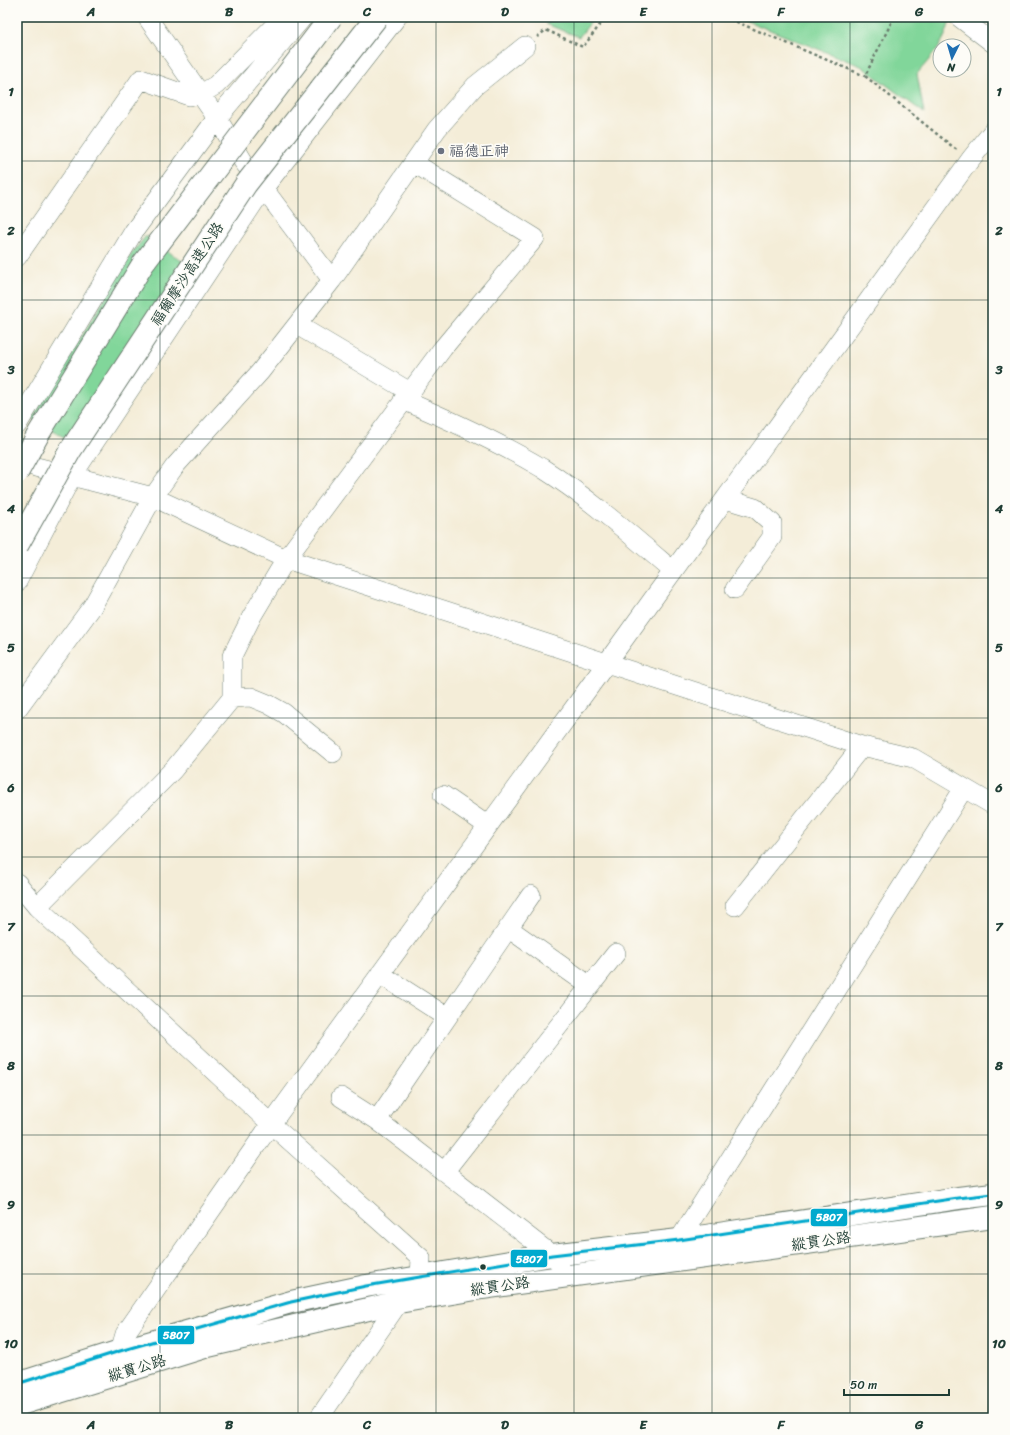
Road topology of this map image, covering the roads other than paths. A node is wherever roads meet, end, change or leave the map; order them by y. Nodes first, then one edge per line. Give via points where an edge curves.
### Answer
1 (147, 17) edge
2 (283, 17) edge
3 (303, 17) edge
4 (331, 17) edge
5 (377, 17) edge
6 (396, 17) edge
7 (959, 17) edge
8 (993, 43) edge
9 (525, 46) road end
10 (201, 94) junction
11 (217, 118) junction
12 (993, 131) edge
13 (414, 163) junction
14 (263, 189) junction
15 (17, 257) edge
16 (332, 280) junction
17 (297, 325) junction
18 (406, 396) junction
19 (17, 425) edge
20 (17, 462) edge
21 (17, 473) edge
22 (72, 476) junction
23 (153, 497) junction
24 (725, 499) junction
25 (17, 546) edge
26 (286, 559) junction
27 (673, 571) junction
28 (17, 582) edge
29 (735, 589) dead end
30 (606, 664) junction
31 (232, 698) junction
32 (17, 709) edge
33 (862, 746) junction
34 (333, 753) dead end
35 (964, 788) junction
36 (443, 795) dead end
37 (993, 805) edge
38 (488, 826) junction
39 (17, 883) edge
40 (531, 895) dead end
41 (736, 906) dead end
42 (37, 907) junction
43 (508, 928) junction
44 (616, 953) dead end
45 (380, 974) junction
46 (590, 986) junction
47 (447, 1017) junction
48 (342, 1097) dead end
49 (377, 1120) junction
50 (271, 1124) junction
51 (444, 1172) junction
52 (993, 1194) edge
53 (993, 1217) edge
54 (679, 1240) junction
55 (552, 1255) junction
56 (571, 1276) junction
57 (420, 1278) junction
58 (399, 1302) junction
59 (120, 1351) junction
60 (17, 1384) edge
61 (17, 1405) edge
62 (319, 1418) edge

1 - 10 street
2 - 10 street via 216,85
3 - 11 street
4 - 21 main road, bridge via 144,264
5 - 25 main road, 福爾摩沙高速公路, bridge via 246,184 70,451
6 - 14 street
7 - 8 street
9 - 13 street via 475,86 437,129
10 - 11 street
10 - 15 street via 189,96 141,79
11 - 14 street
11 - 19 street via 134,231
12 - 24 street
13 - 16 street
13 - 18 street via 535,238
14 - 16 street
14 - 22 street
16 - 17 street
17 - 18 street
17 - 23 street via 260,372 175,466
18 - 26 street
18 - 27 street via 542,468 590,502
20 - 22 street
22 - 23 street
22 - 28 street
23 - 26 street
23 - 32 street via 92,607
24 - 27 street
24 - 29 street via 755,508 772,523 772,536
26 - 30 street
26 - 31 street via 232,656
27 - 30 street
30 - 33 street
30 - 38 street
31 - 34 street via 251,697 284,713
31 - 42 street via 173,770
33 - 35 street via 913,758
33 - 41 street
35 - 37 street
35 - 54 street
36 - 38 street
38 - 45 street
39 - 42 street
40 - 43 street
42 - 50 street
43 - 46 street
43 - 47 street
44 - 46 street
45 - 47 street
45 - 50 street
46 - 51 street
47 - 49 street
48 - 49 street
49 - 51 street
50 - 57 street via 421,1258
50 - 59 street via 125,1334
51 - 55 street
52 - 54 main road, 縱貫公路
53 - 56 main road, 縱貫公路
54 - 55 main road, 縱貫公路
55 - 56 street
55 - 57 main road, 縱貫公路
56 - 58 main road, 縱貫公路
57 - 58 street
57 - 59 main road, 縱貫公路 via 366,1286 291,1302
58 - 61 main road, 縱貫公路 via 208,1346
58 - 62 street
59 - 60 main road, 縱貫公路

